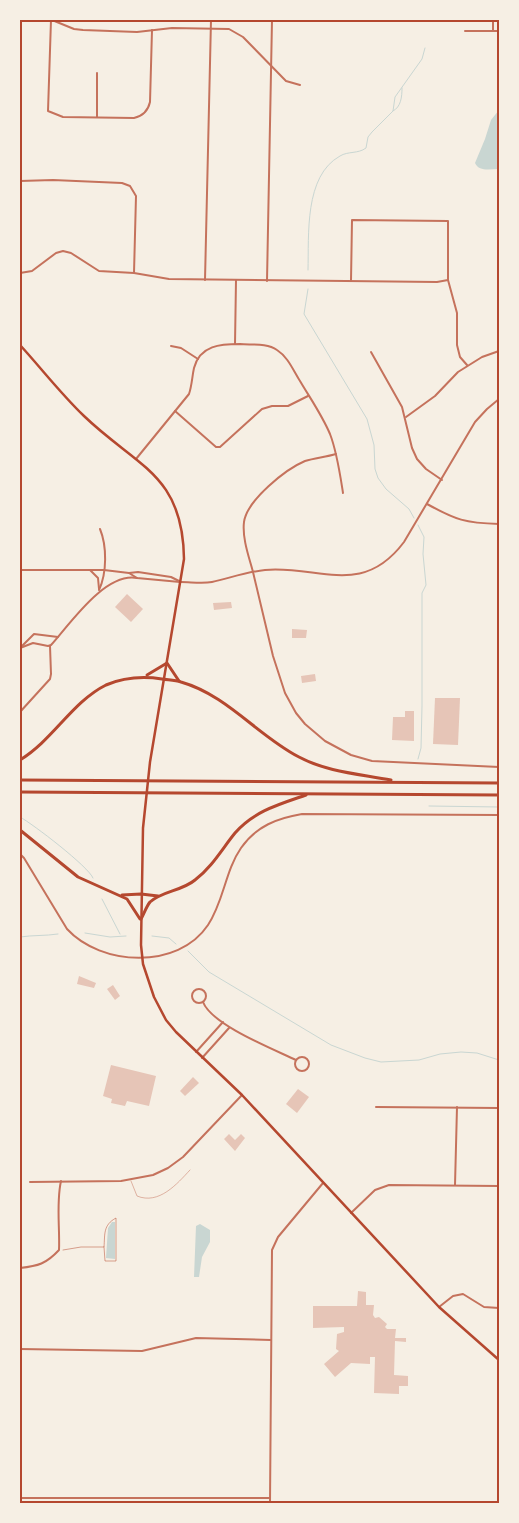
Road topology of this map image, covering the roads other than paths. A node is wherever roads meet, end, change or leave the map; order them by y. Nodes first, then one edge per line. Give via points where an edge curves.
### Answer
1 (52, 20) edge
2 (211, 20) edge
3 (272, 20) edge
4 (493, 20) edge
5 (211, 28) junction
6 (152, 30) junction
7 (465, 31) dead end
8 (493, 31) junction
9 (499, 31) edge
10 (272, 66) junction
11 (98, 73) dead end
12 (300, 86) dead end
13 (97, 117) junction
14 (20, 181) edge
15 (20, 272) edge
16 (134, 273) junction
17 (205, 280) junction
18 (236, 280) junction
19 (267, 280) junction
20 (448, 280) junction
21 (351, 281) junction
22 (235, 344) junction
23 (20, 345) edge
24 (171, 346) dead end
25 (499, 350) edge
26 (371, 352) dead end
27 (198, 359) junction
28 (467, 365) junction
29 (309, 396) junction
30 (499, 399) edge
31 (175, 411) junction
32 (405, 417) junction
33 (336, 454) junction
34 (136, 459) junction
35 (442, 480) junction
36 (344, 493) dead end
37 (427, 504) junction
38 (499, 524) edge
39 (100, 529) dead end
40 (20, 570) edge
41 (90, 570) junction
42 (104, 570) junction
43 (253, 572) junction
44 (129, 573) junction
45 (136, 578) junction
46 (181, 582) junction
47 (98, 592) junction
48 (30, 636) junction
49 (58, 637) junction
50 (32, 643) junction
51 (50, 645) junction
52 (20, 647) edge
53 (167, 663) junction
54 (144, 676) junction
55 (164, 680) junction
56 (180, 682) junction
57 (20, 712) edge
58 (20, 760) edge
59 (499, 767) edge
60 (20, 780) edge
61 (400, 782) junction
62 (499, 783) edge
63 (20, 792) edge
64 (309, 794) junction
65 (499, 794) edge
66 (499, 815) edge
67 (20, 830) edge
68 (20, 854) edge
69 (117, 894) junction
70 (141, 894) junction
71 (161, 896) junction
72 (141, 919) junction
73 (142, 957) junction
74 (202, 1002) junction
75 (223, 1022) junction
76 (229, 1028) junction
77 (196, 1052) junction
78 (202, 1058) junction
79 (296, 1060) junction
80 (242, 1095) junction
81 (376, 1107) dead end
82 (457, 1108) junction
83 (499, 1108) edge
84 (190, 1170) dead end
85 (60, 1181) junction
86 (131, 1181) junction
87 (30, 1182) dead end
88 (323, 1183) junction
89 (455, 1186) junction
90 (499, 1186) edge
91 (351, 1213) junction
92 (20, 1268) edge
93 (438, 1307) junction
94 (499, 1308) edge
95 (271, 1340) junction
96 (20, 1349) edge
97 (499, 1360) edge
98 (20, 1498) edge
99 (36, 1498) junction
100 (270, 1498) junction
101 (36, 1503) edge
102 (270, 1503) edge

1 - 6 street via 83,30
1 - 13 street via 48,111 63,117
2 - 5 street
3 - 10 street
4 - 8 street
5 - 6 street
5 - 10 street via 237,33
5 - 17 street
6 - 13 street via 150,102 146,111 134,118
7 - 8 street
8 - 9 street
10 - 12 street via 286,81
10 - 19 street
11 - 13 street
14 - 16 street via 122,183 130,186 136,196
15 - 16 street via 32,271 63,251 99,271
16 - 17 street via 169,280
17 - 18 street
18 - 19 street
18 - 22 street
19 - 21 street
20 - 21 street
20 - 21 street via 448,221 352,220
20 - 28 street via 457,313 458,353
22 - 27 street via 214,345
22 - 29 street via 266,345 276,349 288,361
23 - 34 main road via 85,417
24 - 27 street
25 - 28 street
26 - 32 street via 396,394
27 - 31 street via 189,394
28 - 32 street via 435,396
29 - 31 street via 288,406 262,409 220,447
29 - 33 street via 329,432
30 - 35 street via 476,422
31 - 34 street
32 - 35 street via 417,459 426,470
33 - 36 street
33 - 43 street via 306,461 285,472 249,508 244,530
34 - 46 main road via 164,487 178,513 184,543
35 - 37 street
37 - 38 street via 464,522
37 - 43 street via 399,549 365,572 346,576 288,570
39 - 42 street via 104,539
40 - 41 street
41 - 42 street
41 - 47 street via 99,580
42 - 44 street
42 - 47 street
43 - 46 street via 212,582
43 - 59 street via 285,693 296,713 324,741 351,755 372,761
44 - 45 street
44 - 46 street via 171,577
45 - 46 street
45 - 47 street via 114,581
46 - 53 main road
47 - 49 street
48 - 49 street
48 - 50 street
48 - 52 street
49 - 51 street
50 - 51 street
50 - 52 street
51 - 57 street via 50,679
53 - 54 highway
53 - 55 main road
53 - 56 highway
54 - 55 highway
54 - 58 highway via 121,680 98,690
55 - 56 highway
55 - 70 main road via 144,816
56 - 61 highway via 230,708 279,745 310,763
60 - 61 highway
61 - 62 highway
63 - 64 highway
64 - 65 highway
64 - 71 highway via 267,808 249,820 196,880
66 - 73 street via 302,814 283,817 254,832 241,848 214,915 197,937 168,952
67 - 69 highway via 78,877
68 - 73 street via 71,934 98,951 128,958
69 - 70 highway
69 - 72 highway via 127,899
70 - 71 highway
70 - 72 main road
71 - 72 highway via 150,902
72 - 73 main road
73 - 77 main road via 158,1007
74 - 74 street via 206,993 203,989 196,989 192,998
74 - 75 street
75 - 76 street
75 - 77 street
76 - 78 street
76 - 79 street
77 - 78 main road
78 - 80 main road
79 - 79 street via 298,1070 309,1067 306,1057
80 - 86 street via 178,1161 153,1175
80 - 88 main road
81 - 82 street
82 - 83 street
82 - 89 street
84 - 86 lane via 163,1195 144,1199 137,1196
85 - 86 street
85 - 87 street
85 - 92 street via 59,1250 49,1261 35,1267
88 - 91 main road
88 - 95 street via 278,1237 272,1250
89 - 90 street
89 - 91 street via 380,1187
91 - 93 main road
93 - 94 street via 453,1296 463,1294 484,1306
93 - 97 main road
95 - 96 street via 196,1338 142,1351
95 - 100 street
98 - 99 street
99 - 100 street
99 - 101 street
100 - 102 street

